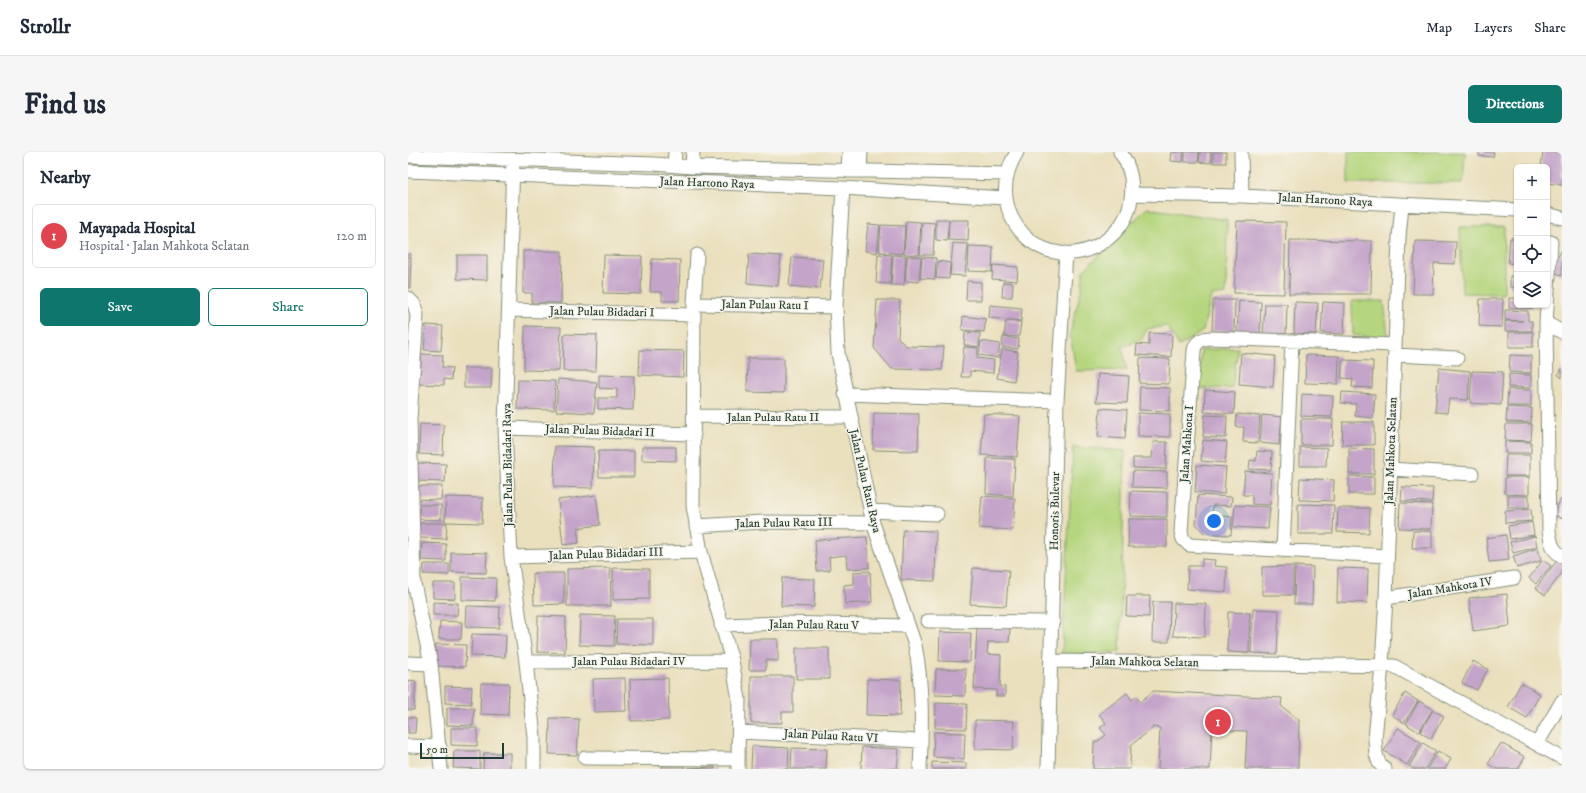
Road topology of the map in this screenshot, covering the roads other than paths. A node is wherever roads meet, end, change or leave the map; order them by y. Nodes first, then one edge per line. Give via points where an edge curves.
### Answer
1 (693, 152) edge
2 (849, 152) edge
3 (860, 152) edge
4 (1017, 152) edge
5 (1120, 152) edge
6 (1241, 152) edge
7 (408, 156) edge
8 (675, 158) edge
9 (513, 160) junction
10 (692, 167) junction
11 (408, 171) edge
12 (854, 171) junction
13 (1007, 174) junction
14 (513, 175) junction
15 (844, 188) junction
16 (1132, 194) junction
17 (1242, 196) junction
18 (1005, 198) junction
19 (1402, 205) junction
20 (1514, 210) edge
21 (1550, 215) edge
22 (1562, 218) edge
23 (1551, 242) dead end
24 (1066, 253) junction
25 (697, 255) dead end
26 (408, 298) edge
27 (836, 307) junction
28 (694, 309) junction
29 (510, 310) junction
30 (1546, 323) junction
31 (1562, 332) edge
32 (1292, 341) junction
33 (1395, 350) junction
34 (1457, 358) dead end
35 (845, 394) junction
36 (410, 396) edge
37 (1057, 401) junction
38 (694, 416) junction
39 (851, 417) junction
40 (409, 419) edge
41 (505, 428) junction
42 (694, 434) junction
43 (1390, 468) junction
44 (1472, 474) dead end
45 (410, 502) edge
46 (937, 514) dead end
47 (872, 517) junction
48 (696, 526) junction
49 (1549, 531) junction
50 (1562, 538) edge
51 (1283, 551) junction
52 (701, 552) junction
53 (1387, 556) junction
54 (1562, 556) edge
55 (511, 557) junction
56 (1514, 578) dead end
57 (411, 583) edge
58 (1386, 598) junction
59 (928, 621) dead end
60 (1053, 622) junction
61 (721, 625) junction
62 (907, 626) junction
63 (732, 661) junction
64 (1051, 661) junction
65 (526, 662) junction
66 (408, 663) edge
67 (431, 664) junction
68 (1382, 665) junction
69 (1562, 701) edge
70 (740, 732) junction
71 (921, 741) junction
72 (1537, 744) junction
73 (408, 746) edge
74 (440, 747) junction
75 (585, 758) dead end
76 (1562, 758) edge
77 (738, 764) edge
78 (441, 769) edge
79 (534, 769) edge
80 (920, 769) edge
81 (1048, 769) edge
82 (1385, 769) edge

1 - 10 street, Jalan Hartono Raya
2 - 12 street
3 - 12 street
4 - 13 street
5 - 16 street via 1132,181
6 - 17 street
7 - 9 street, Jalan Hartono Raya
8 - 9 street, Jalan Hartono Raya
8 - 10 street, Jalan Hartono Raya
9 - 14 street, Jalan Pulau Bidadari Raya
10 - 12 street, Jalan Hartono Raya
11 - 14 street, Jalan Hartono Raya
12 - 13 street, Jalan Hartono Raya
13 - 18 street
14 - 15 street, Jalan Hartono Raya
14 - 29 street, Jalan Pulau Bidadari Raya
15 - 18 street, Jalan Hartono Raya
15 - 27 street, Jalan Pulau Ratu Raya
16 - 17 street, Jalan Hartono Raya
16 - 24 street via 1129,210 1111,237 1082,252
17 - 19 street, Jalan Hartono Raya
18 - 24 street via 1010,215 1019,230 1032,242 1048,250
19 - 20 street, Jalan Hartono Raya
19 - 33 street, Jalan Mahkota Selatan
21 - 22 street
23 - 30 street
24 - 37 street, Honoris Bulevar
25 - 28 street
26 - 36 street via 414,304 417,315
27 - 28 street, Jalan Pulau Ratu I
27 - 35 street, Jalan Pulau Ratu Raya via 838,353
28 - 29 street, Jalan Pulau Bidadari I
28 - 38 street
29 - 41 street, Jalan Pulau Bidadari Raya
30 - 31 street
30 - 49 street
32 - 33 street, Jalan Mahkota I
32 - 51 street
32 - 51 street, Jalan Mahkota I via 1204,338 1194,346 1181,532 1189,545
33 - 34 street, Jalan Mahkota I
33 - 43 street, Jalan Mahkota Selatan
35 - 37 street
35 - 39 street, Jalan Pulau Ratu Raya
36 - 40 street
37 - 60 street, Honoris Bulevar
38 - 39 street, Jalan Pulau Ratu II
38 - 42 street
39 - 47 street, Jalan Pulau Ratu Raya
40 - 45 street
41 - 42 street, Jalan Pulau Bidadari II
41 - 55 street, Jalan Pulau Bidadari Raya
42 - 48 street via 693,506
43 - 44 street
43 - 53 street, Jalan Mahkota Selatan
45 - 57 street
46 - 47 street, Jalan Pulau Ratu III
47 - 48 street, Jalan Pulau Ratu III
47 - 62 street, Jalan Pulau Ratu Raya
48 - 52 street
49 - 50 street
49 - 54 street via 1551,544 1557,554
51 - 53 street, Jalan Mahkota I
52 - 55 street, Jalan Pulau Bidadari III
52 - 61 street
53 - 58 street, Jalan Mahkota Selatan
55 - 65 street, Jalan Pulau Bidadari Raya
56 - 58 street, Jalan Mahkota IV
57 - 67 street
58 - 68 street, Jalan Mahkota Selatan
59 - 60 street
60 - 64 street, Honoris Bulevar
61 - 62 street, Jalan Pulau Ratu V via 783,623
61 - 63 street
62 - 71 street, Jalan Pulau Ratu Raya via 919,664
63 - 65 street, Jalan Pulau Bidadari IV
63 - 70 street via 739,700
64 - 68 street, Jalan Mahkota Selatan
64 - 81 street, Honoris Bulevar
65 - 79 street, Jalan Pulau Bidadari Raya via 534,737
66 - 67 street
67 - 74 street
68 - 72 street, Jalan Mahkota Selatan via 1401,669
68 - 82 street, Jalan Mahkota Selatan via 1375,746 1379,763
69 - 72 street
70 - 71 street, Jalan Pulau Ratu VI
70 - 77 street
71 - 80 street, Jalan Pulau Ratu Raya
72 - 76 street, Jalan Mahkota Selatan
73 - 74 street
74 - 78 street
75 - 77 street

